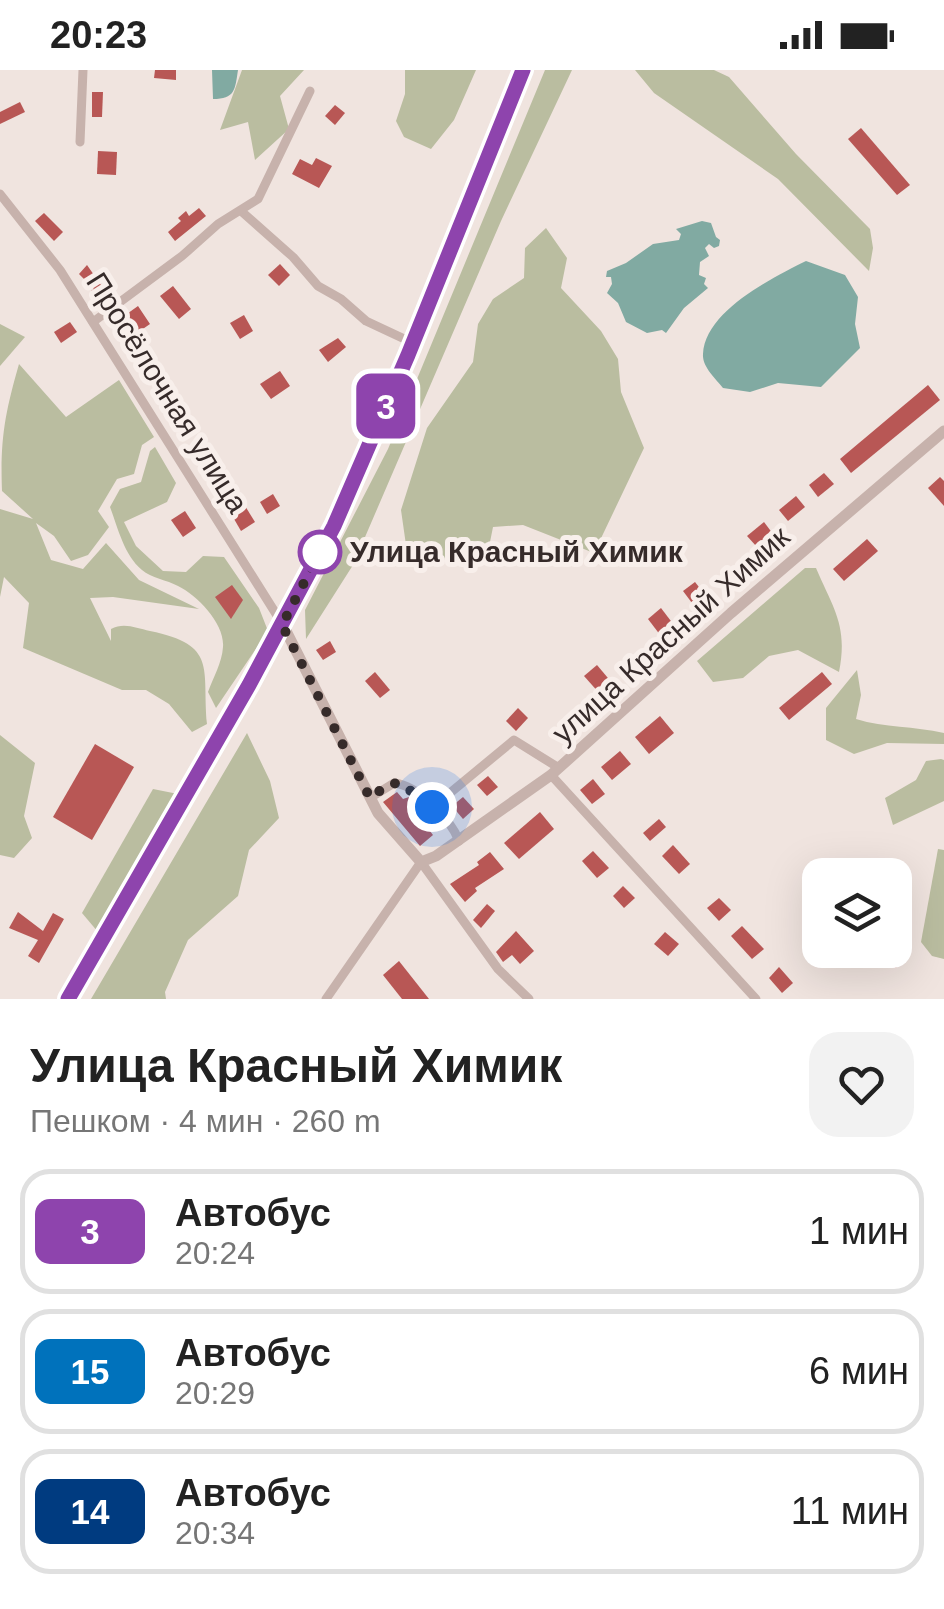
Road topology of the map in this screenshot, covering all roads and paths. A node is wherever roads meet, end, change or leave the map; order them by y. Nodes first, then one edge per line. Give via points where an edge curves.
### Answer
1 (83, 70) edge
2 (524, 70) edge
3 (310, 92) dead end
4 (80, 142) dead end
5 (0, 194) edge
6 (240, 211) junction
7 (93, 322) junction
8 (413, 343) junction
9 (944, 430) edge
10 (282, 625) junction
11 (555, 771) junction
12 (370, 798) junction
13 (432, 807) junction
14 (459, 841) junction
15 (421, 862) junction
16 (68, 999) edge
17 (326, 999) edge
18 (529, 999) edge
19 (756, 999) edge

1 - 4 street
2 - 8 main road
3 - 6 street via 262,194
5 - 7 street, Просёлочная улица
6 - 7 street
6 - 8 street via 318,286 366,321
7 - 10 street, Просёлочная улица
8 - 10 main road via 334,526
9 - 11 street, улица Красный Химик
10 - 12 street
10 - 16 main road
11 - 13 street, улица Красный Химик via 512,741
11 - 14 street, улица Красный Химик
11 - 19 street
12 - 13 street via 400,783
12 - 15 street
13 - 14 street
14 - 15 street, улица Красный Химик
15 - 17 street
15 - 18 street via 498,969

